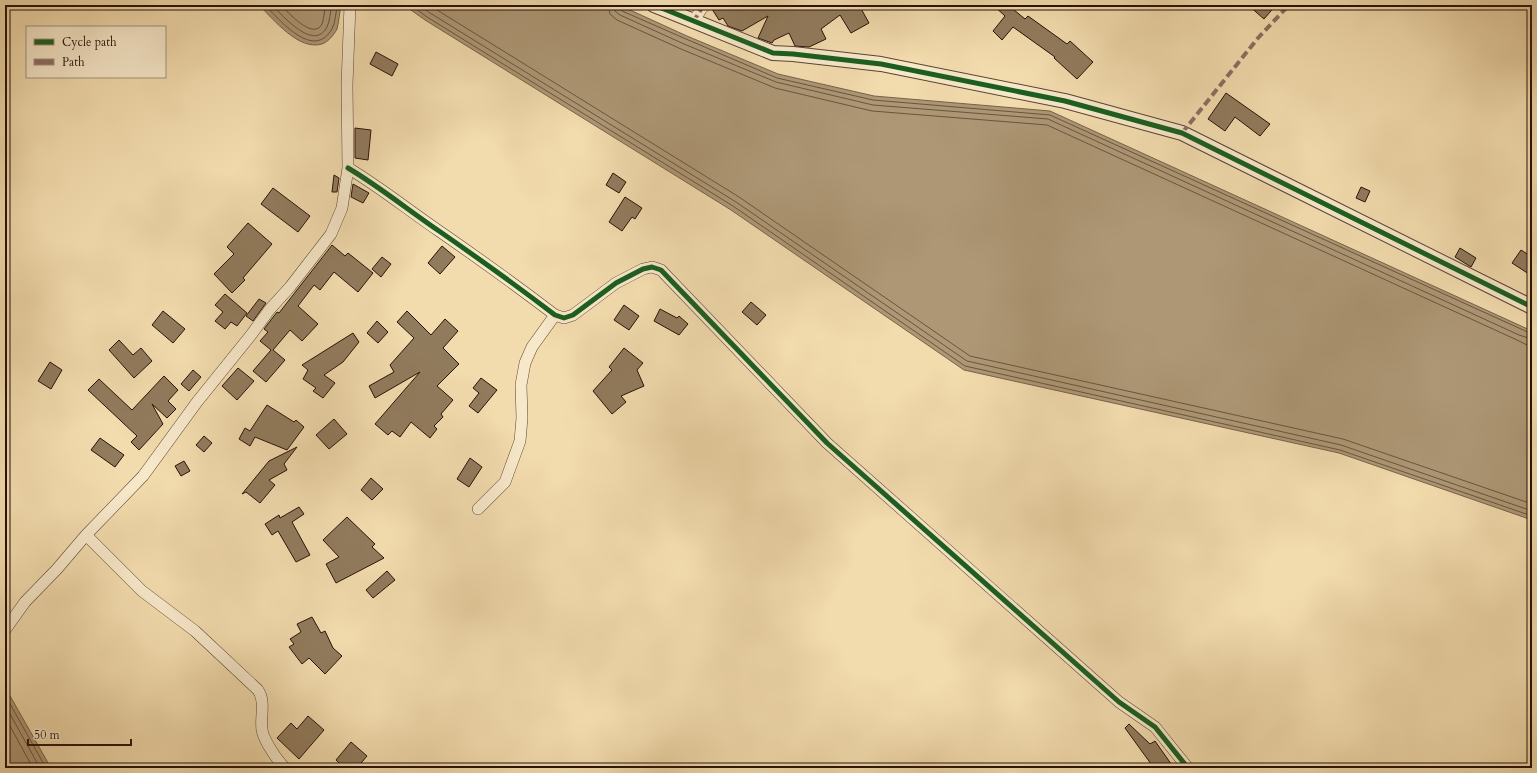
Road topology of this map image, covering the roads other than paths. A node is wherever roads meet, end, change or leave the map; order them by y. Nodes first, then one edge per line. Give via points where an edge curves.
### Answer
1 (654, 5) edge
2 (706, 5) edge
3 (349, 8) edge
4 (693, 22) junction
5 (348, 168) junction
6 (1532, 307) edge
7 (555, 315) junction
8 (478, 509) dead end
9 (86, 535) junction
10 (5, 630) edge
11 (285, 768) edge
12 (1188, 768) edge

1 - 4 street
2 - 4 street
3 - 5 street
4 - 6 street via 773,53 889,65 1065,101 1182,133
5 - 7 street via 474,254
5 - 9 street via 342,208 331,234 197,402 143,476
7 - 8 street via 532,347 525,363 521,385 520,441 505,482
7 - 12 street via 564,318 573,315 616,283 644,268 661,270 827,443 1118,702 1155,727
9 - 10 street via 25,602
9 - 11 street via 142,591 195,631 258,690 262,699 262,730

